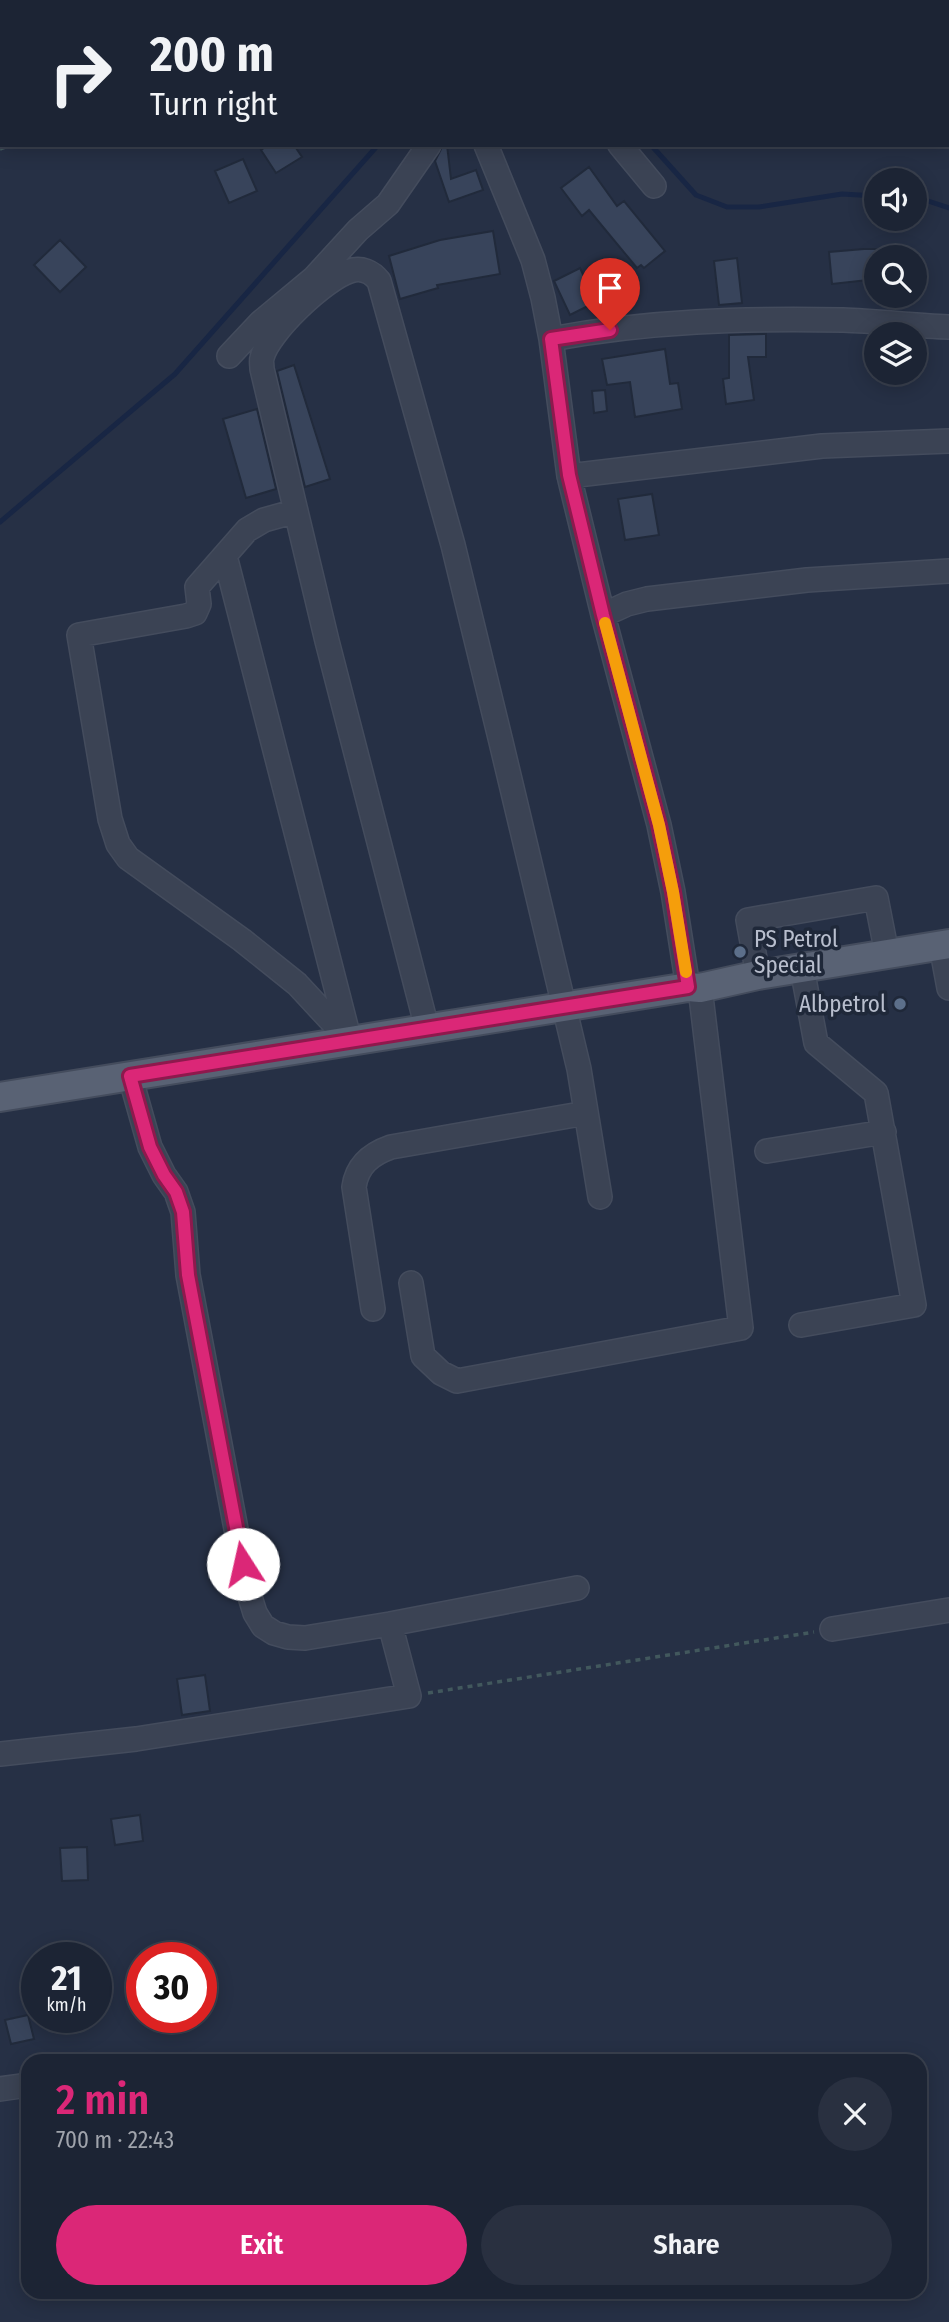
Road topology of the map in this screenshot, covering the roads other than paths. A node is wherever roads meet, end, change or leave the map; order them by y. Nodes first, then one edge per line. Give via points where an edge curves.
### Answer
1 (428, 147) edge
2 (487, 147) edge
3 (622, 147) edge
4 (654, 186) dead end
5 (949, 327) edge
6 (551, 339) junction
7 (229, 356) dead end
8 (949, 441) edge
9 (569, 475) junction
10 (296, 511) junction
11 (225, 556) junction
12 (949, 571) edge
13 (603, 615) junction
14 (945, 944) edge
15 (887, 954) junction
16 (802, 968) junction
17 (758, 975) junction
18 (694, 987) junction
19 (949, 988) edge
20 (564, 1007) junction
21 (426, 1028) junction
22 (350, 1041) junction
23 (130, 1076) junction
24 (0, 1097) edge
25 (586, 1113) junction
26 (884, 1132) junction
27 (767, 1151) dead end
28 (600, 1197) dead end
29 (411, 1283) dead end
30 (373, 1309) dead end
31 (801, 1325) dead end
32 (577, 1588) dead end
33 (949, 1610) edge
34 (390, 1625) junction
35 (832, 1629) road end
36 (0, 1754) edge
37 (21, 2086) edge
38 (0, 2089) edge

1 - 7 street via 388,204
2 - 6 street via 533,260
3 - 4 street
5 - 6 street via 844,320 697,322
6 - 9 street
8 - 9 street via 822,446
9 - 13 street
10 - 11 street via 247,530
10 - 20 street via 261,369 262,357 316,291 352,270 366,271 379,281 383,293 453,545
10 - 21 street
11 - 22 street
11 - 22 street via 197,587 195,612 79,635 110,820 128,858 297,984
12 - 13 street via 807,580 647,599
13 - 18 street via 659,825
14 - 15 main road
14 - 19 street
15 - 16 main road
15 - 17 street via 876,898 748,920
16 - 17 main road
16 - 26 street via 816,1043 876,1093
17 - 18 main road
18 - 20 main road
18 - 29 street via 741,1328 457,1381 423,1356
20 - 21 main road
20 - 25 street
21 - 22 main road
22 - 23 main road
23 - 24 main road
23 - 34 street via 150,1147 183,1212 194,1309 255,1613 263,1626 288,1637
25 - 28 street
25 - 30 street via 391,1147 364,1162 355,1174 354,1187
26 - 27 street
26 - 31 street via 915,1305
32 - 34 street
33 - 35 street
34 - 36 street via 408,1696 136,1739
37 - 38 street

